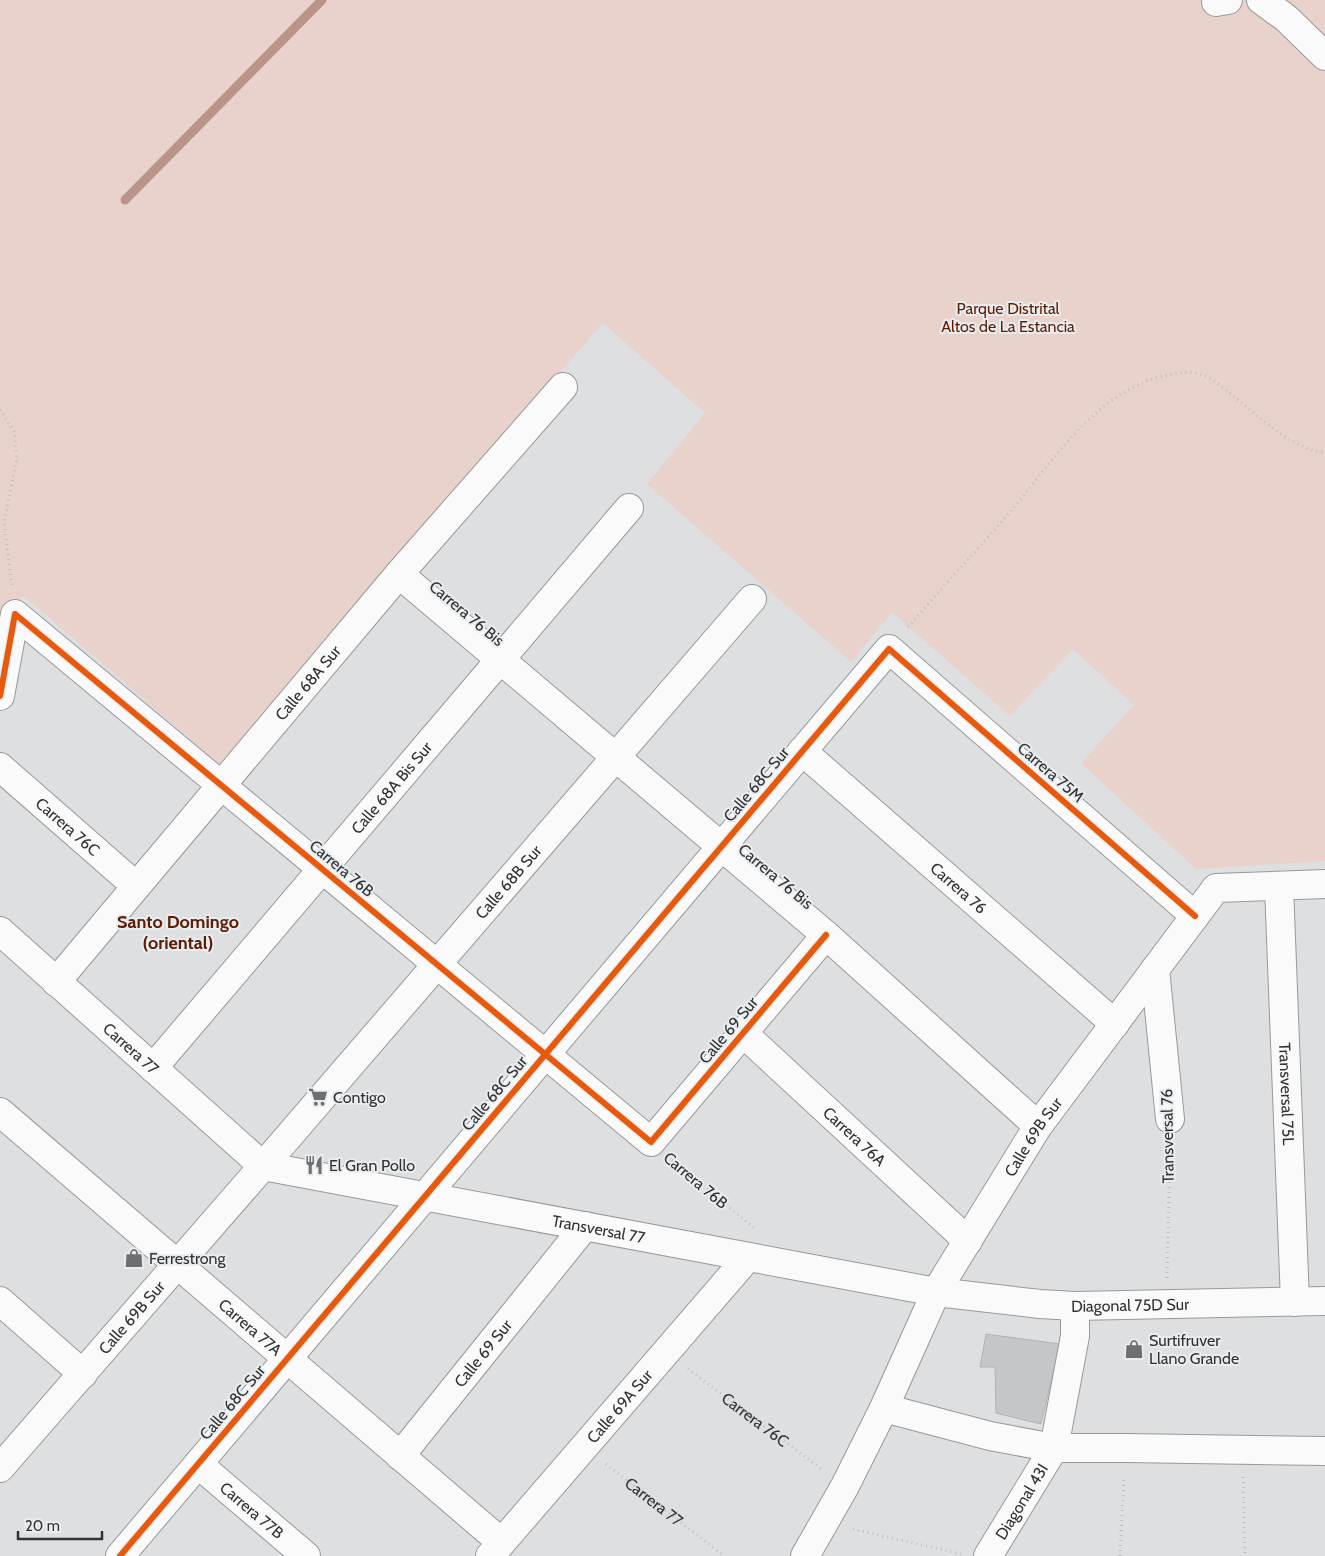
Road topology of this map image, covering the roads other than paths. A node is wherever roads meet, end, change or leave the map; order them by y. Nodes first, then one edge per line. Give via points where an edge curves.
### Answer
1 (1261, 0) edge
2 (1325, 56) edge
3 (563, 387) dead end
4 (629, 508) dead end
5 (399, 574) junction
6 (752, 599) dead end
7 (889, 648) joint
8 (500, 660) junction
9 (0, 696) edge
10 (802, 751) junction
11 (616, 757) junction
12 (0, 767) edge
13 (221, 785) junction
14 (720, 847) junction
15 (322, 869) junction
16 (1325, 884) edge
17 (136, 886) junction
18 (1279, 886) junction
19 (1195, 916) junction
20 (0, 931) edge
21 (826, 935) junction
22 (437, 964) junction
23 (1156, 969) junction
24 (56, 982) junction
25 (1115, 1024) junction
26 (743, 1033) junction
27 (545, 1054) junction
28 (153, 1068) junction
29 (0, 1112) edge
30 (1170, 1119) road end
31 (1038, 1126) junction
32 (651, 1142) joint
33 (262, 1166) junction
34 (424, 1196) junction
35 (585, 1226) junction
36 (968, 1241) junction
37 (748, 1257) junction
38 (176, 1265) junction
39 (936, 1292) junction
40 (0, 1300) edge
41 (1325, 1301) edge
42 (1295, 1302) junction
43 (1075, 1306) junction
44 (287, 1359) junction
45 (83, 1374) junction
46 (884, 1408) junction
47 (1054, 1448) junction
48 (1325, 1451) edge
49 (400, 1456) junction
50 (198, 1464) junction
51 (0, 1468) edge
52 (496, 1549) edge
53 (120, 1556) edge
54 (306, 1556) edge
55 (805, 1556) edge
56 (988, 1556) edge

1 - 2 street via 1286,18
3 - 5 street, Calle 68A Sur
4 - 8 street, Calle 68A Bis Sur
5 - 8 street, Carrera 76 Bis
5 - 13 street, Calle 68A Sur
6 - 11 street, Calle 68B Sur
7 - 10 street, Calle 68C Sur
7 - 19 street, Carrera 75M
8 - 11 street, Carrera 76 Bis
8 - 15 street, Calle 68A Bis Sur
9 - 13 street, Carrera 76B via 15,614
10 - 14 street, Calle 68C Sur
10 - 25 street, Carrera 76
11 - 14 street, Carrera 76 Bis
11 - 22 street, Calle 68B Sur
12 - 17 street, Carrera 76C
13 - 15 street, Carrera 76B
13 - 17 street, Calle 68A Sur
14 - 21 street, Carrera 76 Bis
14 - 27 street, Calle 68C Sur
15 - 22 street, Carrera 76B
15 - 28 street, Calle 68A Bis Sur
16 - 18 street
17 - 24 street, Calle 68A Sur
18 - 19 street, Calle 69B Sur via 1216,888
18 - 42 street, Transversal 75L
19 - 23 street, Calle 69B Sur
20 - 24 street, Carrera 77
21 - 26 street, Calle 69 Sur
21 - 31 street, Carrera 76 Bis
22 - 27 street, Carrera 76B
22 - 33 street, Calle 68B Sur
23 - 25 street, Calle 69B Sur
23 - 30 street, Transversal 76
24 - 28 street, Carrera 77
25 - 31 street, Calle 69B Sur
26 - 32 street, Calle 69 Sur
26 - 36 street, Carrera 76A
27 - 32 street, Carrera 76B
27 - 34 street, Calle 68C Sur
28 - 33 street, Carrera 77
29 - 38 street, Carrera 77A
31 - 36 street, Calle 69B Sur
33 - 34 street, Transversal 77
33 - 38 street, Calle 69B Sur
34 - 35 street, Transversal 77
34 - 44 street, Calle 68C Sur
35 - 37 street, Transversal 77
35 - 49 street, Calle 69 Sur
36 - 39 street, Calle 69B Sur
37 - 39 street, Transversal 77
37 - 52 street, Calle 69A Sur
38 - 44 street, Carrera 77A
38 - 45 street, Calle 69B Sur
39 - 43 street, Diagonal 75D Sur
39 - 46 street, Calle 69B Sur
40 - 45 street
41 - 42 street, Diagonal 75D Sur
42 - 43 street, Diagonal 75D Sur
43 - 47 street via 1075,1336
44 - 49 street, Carrera 77A
44 - 50 street, Calle 68C Sur
45 - 51 street, Calle 69B Sur
46 - 47 street via 990,1436
46 - 55 street, Calle 69B Sur
47 - 48 street
47 - 56 street, Diagonal 43I
49 - 52 street, Carrera 77A
50 - 53 street, Calle 68C Sur
50 - 54 street, Carrera 77B

